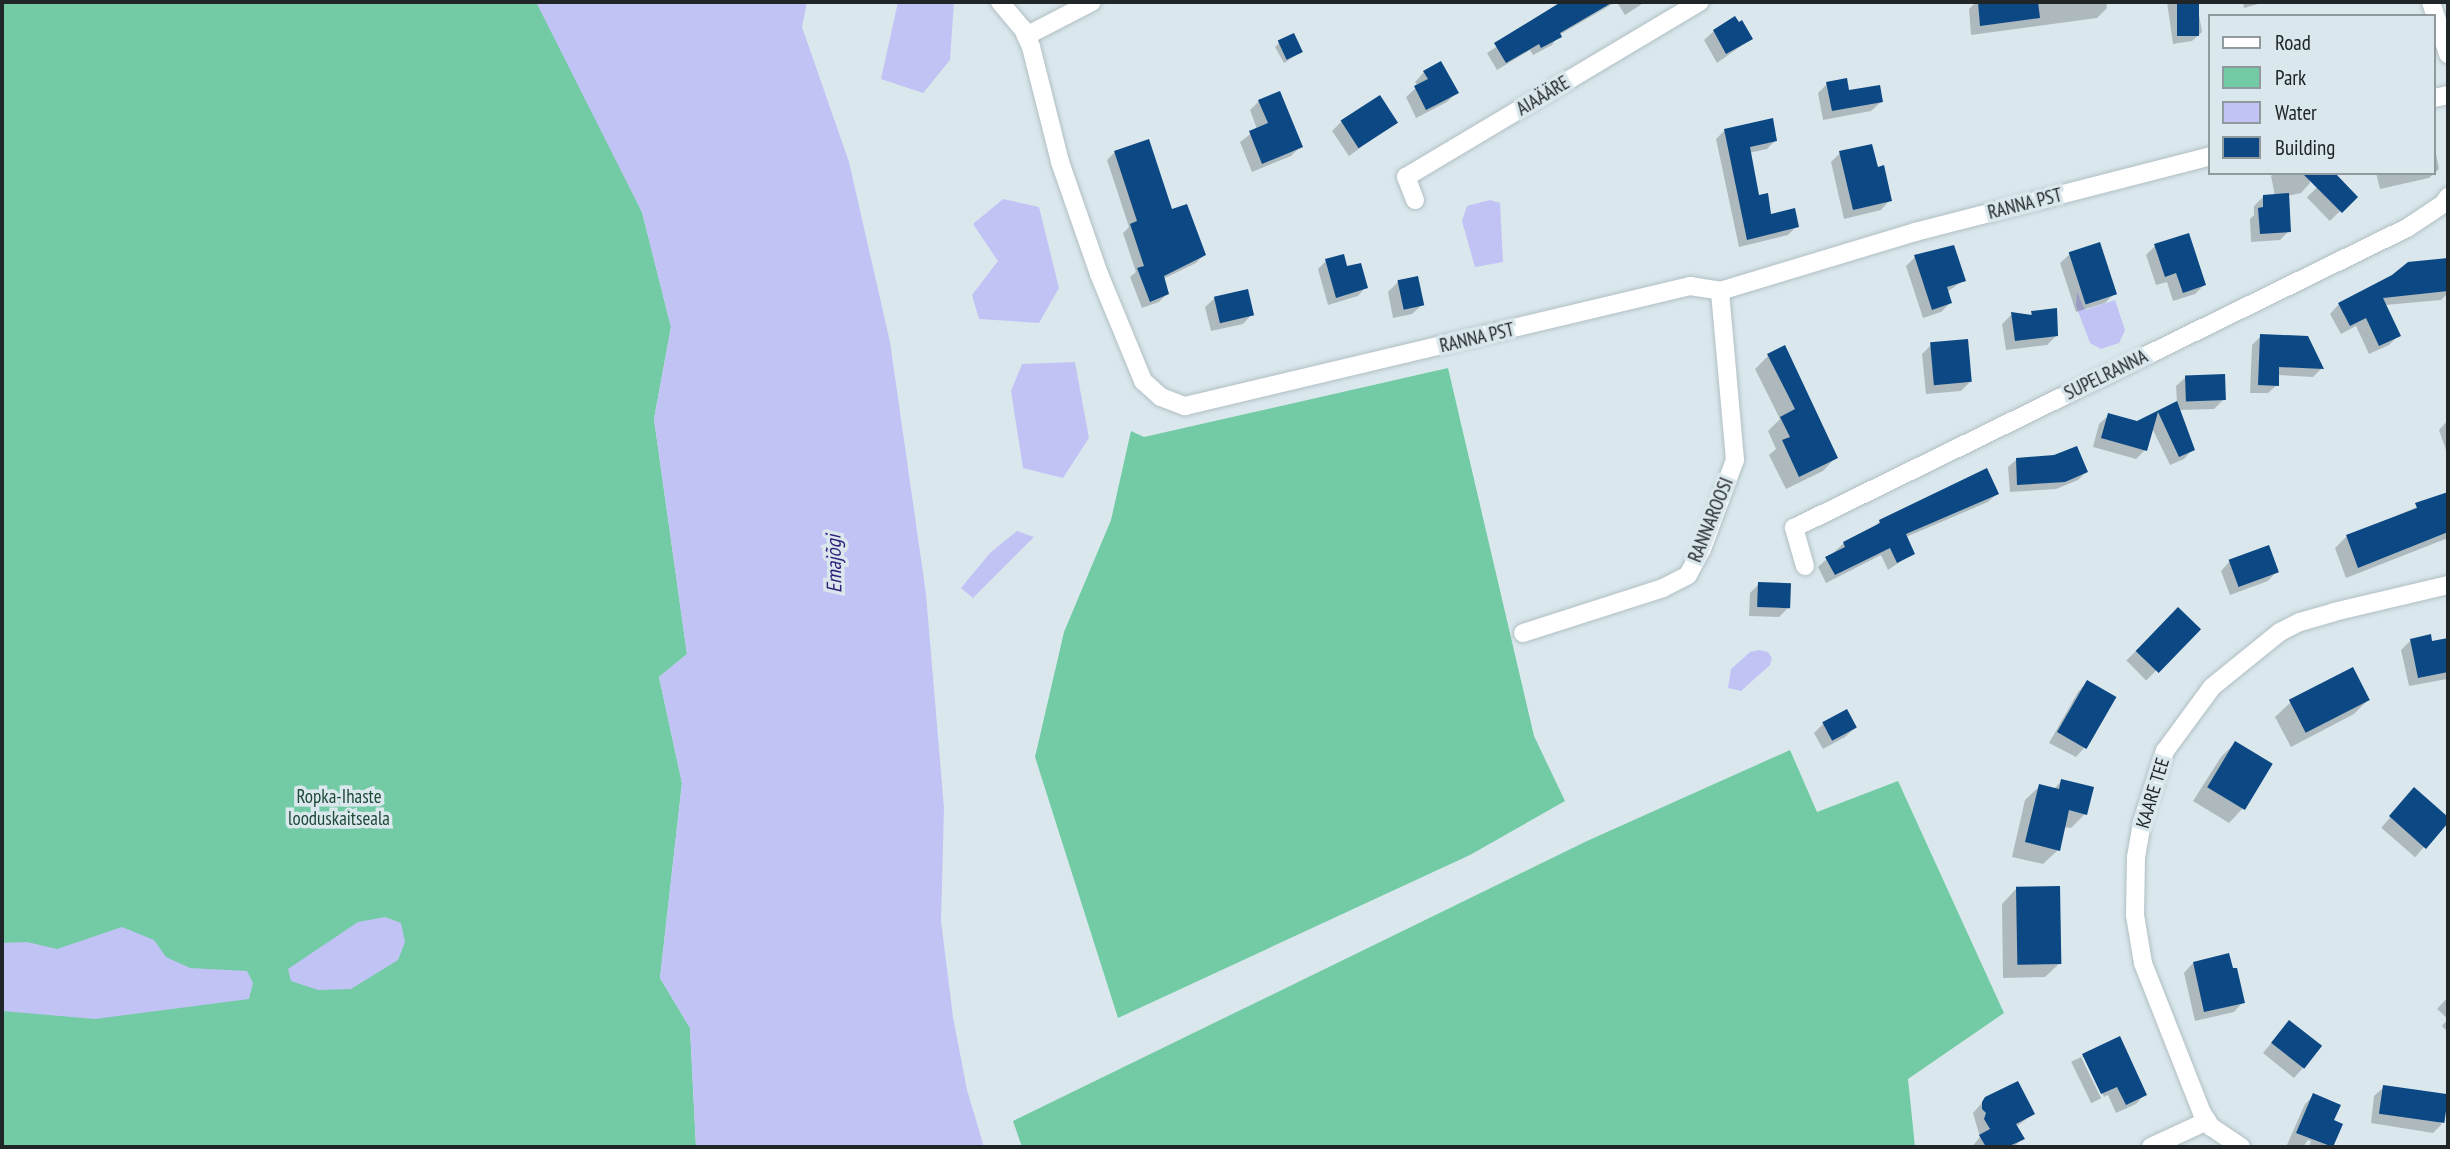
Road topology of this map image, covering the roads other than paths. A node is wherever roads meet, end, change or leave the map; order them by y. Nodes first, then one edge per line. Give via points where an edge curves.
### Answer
1 (1000, 2) edge
2 (1092, 2) edge
3 (1700, 2) edge
4 (2436, 17) edge
5 (1026, 36) junction
6 (2448, 54) edge
7 (2208, 157) edge
8 (2448, 197) edge
9 (1415, 200) dead end
10 (1720, 290) junction
11 (1805, 566) dead end
12 (2448, 585) edge
13 (1523, 633) dead end
14 (2207, 1121) junction
15 (2151, 1147) edge
16 (2241, 1147) edge

1 - 5 street, RANNA PST
2 - 5 street
3 - 9 street, AIAÄÄRE via 1406,177
4 - 6 street
5 - 10 street, RANNA PST via 1060,162 1099,274 1143,382 1161,397 1185,405 1690,286
7 - 10 street, RANNA PST via 1915,232
8 - 11 street, SUPELRANNA via 2407,228 1794,527
10 - 13 street, RANNAROOSI via 1735,460 1688,576
12 - 14 street, KAARE TEE via 2334,611 2280,632 2212,687 2165,751 2142,822 2135,915 2143,964
14 - 15 street
14 - 16 street, KAARE TEE

